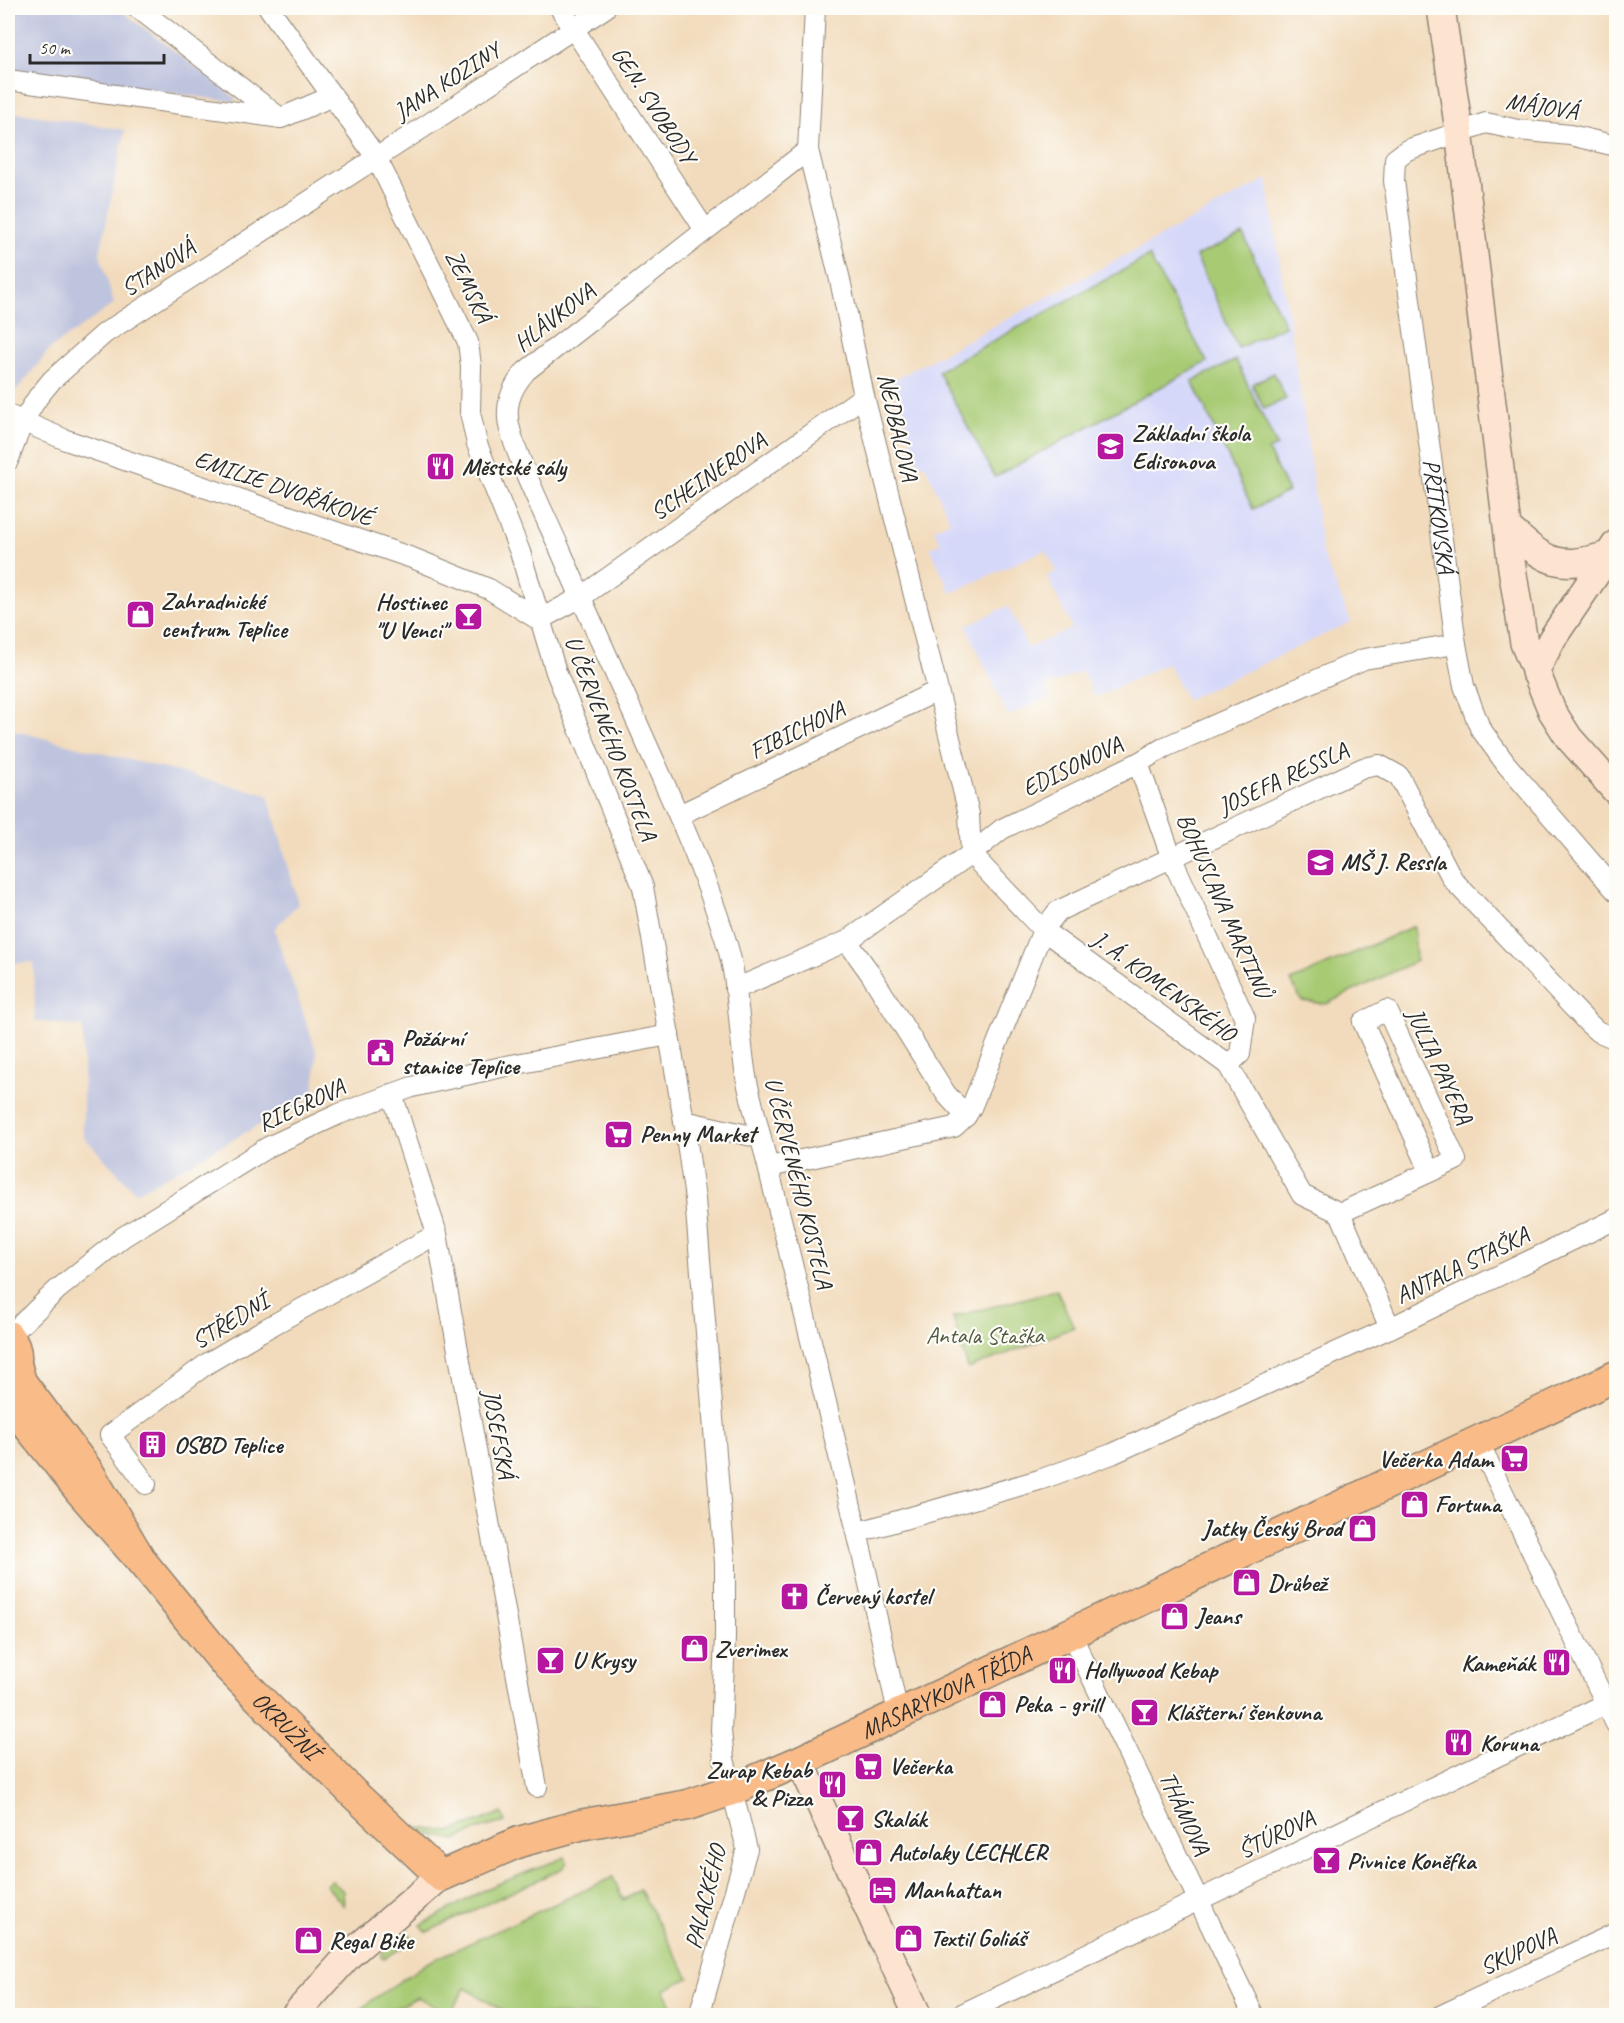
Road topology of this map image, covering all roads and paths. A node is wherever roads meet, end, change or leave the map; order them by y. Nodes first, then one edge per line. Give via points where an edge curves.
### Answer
1 (138, 8) edge
2 (269, 8) edge
3 (560, 8) edge
4 (605, 8) edge
5 (814, 8) edge
6 (1441, 8) edge
7 (573, 28) junction
8 (8, 80) edge
9 (333, 96) junction
10 (281, 118) junction
11 (1459, 131) junction
12 (1613, 146) edge
13 (808, 150) junction
14 (376, 157) junction
15 (705, 230) junction
16 (864, 396) junction
17 (15, 418) edge
18 (8, 461) edge
19 (1507, 526) junction
20 (1612, 549) edge
21 (581, 597) junction
22 (539, 620) junction
23 (1456, 644) junction
24 (1535, 672) junction
25 (937, 691) junction
26 (1137, 763) junction
27 (1617, 791) edge
28 (679, 815) junction
29 (971, 854) junction
30 (1172, 858) junction
31 (1617, 891) edge
32 (1043, 930) junction
33 (847, 940) junction
34 (735, 989) junction
35 (669, 1035) junction
36 (1617, 1035) edge
37 (1228, 1065) junction
38 (392, 1094) junction
39 (966, 1116) junction
40 (684, 1121) junction
41 (761, 1138) junction
42 (768, 1167) junction
43 (1430, 1171) junction
44 (1340, 1213) junction
45 (1617, 1219) edge
46 (436, 1234) junction
47 (1390, 1328) junction
48 (10, 1354) edge
49 (1617, 1376) edge
50 (8, 1401) edge
51 (8, 1421) edge
52 (1478, 1441) junction
53 (146, 1484) dead end
54 (80, 1491) junction
55 (859, 1532) junction
56 (142, 1562) junction
57 (1070, 1632) junction
58 (1612, 1702) edge
59 (898, 1713) junction
60 (1617, 1724) edge
61 (800, 1761) junction
62 (537, 1787) dead end
63 (732, 1790) junction
64 (441, 1876) junction
65 (1198, 1900) junction
66 (1617, 1932) edge
67 (294, 2016) edge
68 (699, 2016) edge
69 (918, 2016) edge
70 (957, 2016) edge
71 (1254, 2016) edge
72 (1440, 2016) edge

1 - 10 street
2 - 9 street, ZEMSKÁ
3 - 7 street, GEN. SVOBODY
4 - 7 street, JANA KOZINY
5 - 13 street, NEDBALOVA
6 - 11 street
7 - 14 street, JANA KOZINY
7 - 15 street, GEN. SVOBODY
8 - 10 street
9 - 10 street
9 - 14 street, ZEMSKÁ
11 - 12 street, MÁJOVÁ via 1486,123 1570,135
11 - 19 street
11 - 23 street, PŘÍTKOVSKÁ via 1407,150 1395,159
13 - 15 street, HLÁVKOVA
13 - 16 street, NEDBALOVA
14 - 17 street, STANOVÁ via 105,333
14 - 22 street, ZEMSKÁ via 468,342 474,433 520,552
15 - 21 street, HLÁVKOVA via 526,370 507,403 511,433
16 - 21 street, SCHEINEROVA
16 - 25 street, NEDBALOVA
17 - 18 street, STANOVÁ
17 - 22 street, EMILIE DVOŘÁKOVÉ via 66,440 415,559 489,589
19 - 20 street via 1535,552 1557,562 1582,563
19 - 24 street via 1524,643
20 - 24 street via 1552,639
21 - 22 street, U ČERVENÉHO KOSTELA
21 - 28 street, U ČERVENÉHO KOSTELA
22 - 35 street, U ČERVENÉHO KOSTELA via 556,672 643,887
23 - 26 street, EDISONOVA via 1364,659
23 - 31 street, PŘÍTKOVSKÁ via 1464,686 1480,728 1506,764
24 - 27 street via 1569,738
25 - 28 street, FIBICHOVA
25 - 29 street, NEDBALOVA via 969,814
26 - 29 street, EDISONOVA via 1002,829
26 - 30 street, BOHUSLAVA MARTINŮ
28 - 34 street, U ČERVENÉHO KOSTELA via 721,926
29 - 32 street, J. Á. KOMENSKÉHO
29 - 33 street, EDISONOVA
30 - 32 street, JOSEFA RESSLA via 1058,911
30 - 36 street, JOSEFA RESSLA via 1363,768 1379,765 1399,777 1453,880 1587,1022 1597,1031 1611,1037
30 - 37 street, BOHUSLAVA MARTINŮ via 1245,1018 1240,1054
32 - 37 street, J. Á. KOMENSKÉHO
32 - 39 street via 985,1078
33 - 34 street, EDISONOVA
33 - 39 street via 946,1094
34 - 41 street, U ČERVENÉHO KOSTELA via 743,1062
35 - 38 street, RIEGROVA via 506,1066
35 - 40 street, U ČERVENÉHO KOSTELA
37 - 44 street, J. Á. KOMENSKÉHO via 1302,1195
38 - 46 street, JOSEFSKÁ
38 - 48 street, RIEGROVA via 268,1147 115,1244 57,1290
39 - 42 street via 949,1128
40 - 41 street
40 - 63 street, U ČERVENÉHO KOSTELA via 695,1199 725,1563 721,1731
41 - 42 street, U ČERVENÉHO KOSTELA
42 - 55 street, U ČERVENÉHO KOSTELA
43 - 43 street, JULIA PAYERA via 1456,1160 1387,1010 1363,1022
43 - 44 street, JULIA PAYERA
44 - 47 street
45 - 47 street, ANTALA STAŠKA
46 - 53 street, STŘEDNÍ via 208,1363 110,1435
46 - 62 street, JOSEFSKÁ
47 - 55 street, ANTALA STAŠKA via 1112,1454 1038,1480
48 - 56 main road, OKRUŽNÍ via 21,1382 88,1471
49 - 52 main road, MASARYKOVA TŘÍDA
50 - 54 main road, OKRUŽNÍ
51 - 54 main road
52 - 57 main road, MASARYKOVA TŘÍDA
52 - 58 street
54 - 56 main road, OKRUŽNÍ
55 - 59 street, U ČERVENÉHO KOSTELA
56 - 64 main road, OKRUŽNÍ via 228,1667
57 - 59 main road, MASARYKOVA TŘÍDA
57 - 65 street, THÁMOVA
58 - 60 street
58 - 65 street, ŠTÚROVA
59 - 61 main road, MASARYKOVA TŘÍDA
61 - 63 main road, MASARYKOVA TŘÍDA
61 - 69 street
63 - 64 main road, MASARYKOVA TŘÍDA via 688,1804 580,1825 519,1842
63 - 68 street, PALACKÉHO via 747,1849
64 - 67 street, MASARYKOVA TŘÍDA via 349,1955
65 - 70 street, ŠTÚROVA
65 - 71 street, THÁMOVA
66 - 72 street, SKUPOVA

